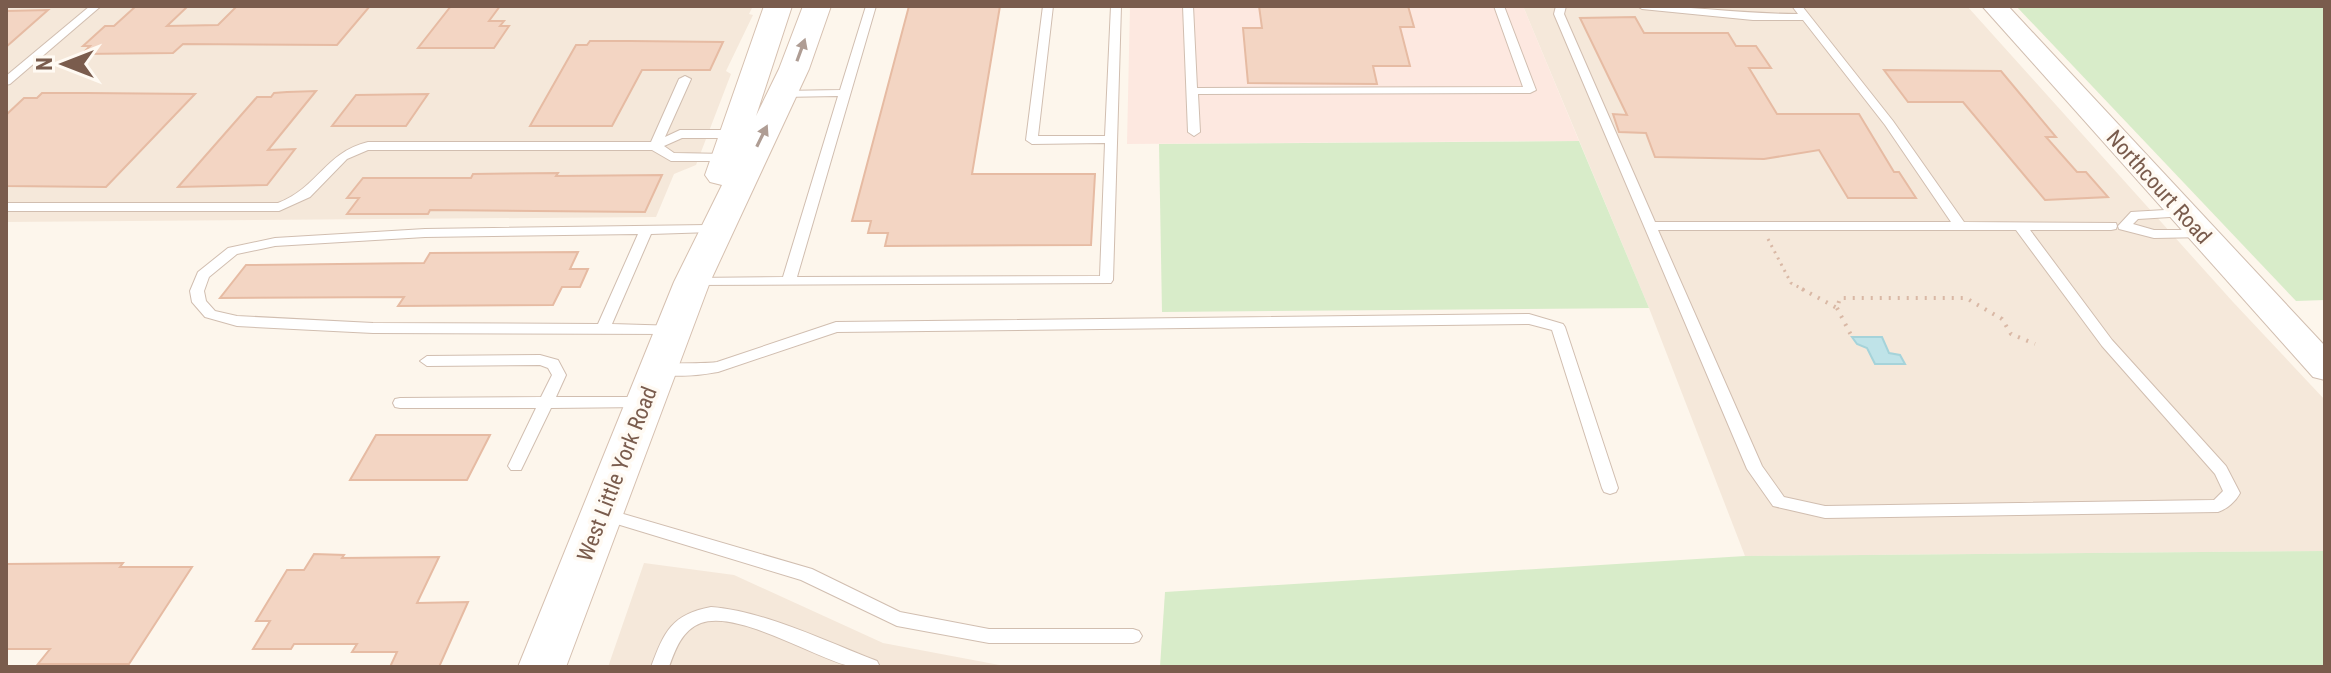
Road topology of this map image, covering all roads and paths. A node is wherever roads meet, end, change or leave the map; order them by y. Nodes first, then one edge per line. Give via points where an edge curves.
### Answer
1 (96, 6) edge
2 (778, 6) edge
3 (817, 6) edge
4 (871, 6) edge
5 (1048, 6) edge
6 (1116, 6) edge
7 (1188, 6) edge
8 (1499, 6) edge
9 (1561, 6) edge
10 (1642, 6) edge
11 (1994, 6) edge
12 (1801, 11) edge
13 (685, 79) dead end
14 (6, 82) edge
15 (1192, 91) junction
16 (845, 93) junction
17 (782, 94) junction
18 (1194, 132) dead end
19 (1111, 139) junction
20 (655, 146) junction
21 (731, 146) junction
22 (6, 207) edge
23 (1651, 226) junction
24 (1762, 226) junction
25 (1960, 226) junction
26 (2020, 226) junction
27 (2111, 226) dead end
28 (647, 229) junction
29 (707, 229) junction
30 (789, 281) junction
31 (692, 282) junction
32 (1877, 291) dead end
33 (1881, 298) junction
34 (1837, 308) junction
35 (603, 329) junction
36 (673, 329) junction
37 (1852, 337) dead end
38 (2035, 344) dead end
39 (427, 361) dead end
40 (2325, 368) edge
41 (651, 385) junction
42 (547, 402) junction
43 (400, 403) dead end
44 (516, 466) dead end
45 (1610, 488) dead end
46 (602, 514) junction
47 (1133, 636) dead end
48 (542, 667) edge
49 (660, 667) edge
50 (871, 667) edge

1 - 14 lane
2 - 21 main road, West Little York Road
17 -> 3 main road, West Little York Road
4 - 16 lane
5 - 19 lane via 1032,140
6 - 19 lane
7 - 15 lane
8 - 15 lane via 1530,90
9 - 23 lane via 1559,14
10 - 12 lane via 1753,17
11 - 40 street, Northcourt Road
12 - 25 lane via 1889,123
13 - 20 lane
15 - 18 lane
16 - 17 lane
16 - 30 lane
31 -> 17 main road, West Little York Road
19 - 30 lane via 1106,280
20 - 21 lane via 680,134
20 - 21 lane via 671,157
20 - 22 lane via 368,146 339,156 313,188 279,207
21 - 29 main road, West Little York Road
23 - 24 lane
23 - 26 lane via 1755,469 1779,502 1825,512 2218,506 2232,493 2221,470 2107,343
24 - 25 lane
24 - 34 path via 1791,283
25 - 26 lane
26 - 27 lane
28 - 29 lane
28 - 35 lane
28 - 35 lane via 275,242 233,251 203,275 197,291 210,314 237,321 373,328
29 - 31 main road, West Little York Road
30 - 31 lane
31 - 36 main road, West Little York Road
32 - 33 path
33 - 34 path via 1840,298
33 - 38 path via 1966,298 2002,319 2011,334
34 - 37 path
35 - 36 lane
36 - 41 main road, West Little York Road
39 - 42 lane via 553,364 559,375
41 - 42 lane
41 - 45 lane via 836,327 1529,319 1558,327
41 - 46 main road, West Little York Road
42 - 43 lane
42 - 44 lane
46 - 47 lane via 806,574 897,619 989,636
46 - 48 main road, West Little York Road
49 - 50 lane via 675,629 696,616 733,613

